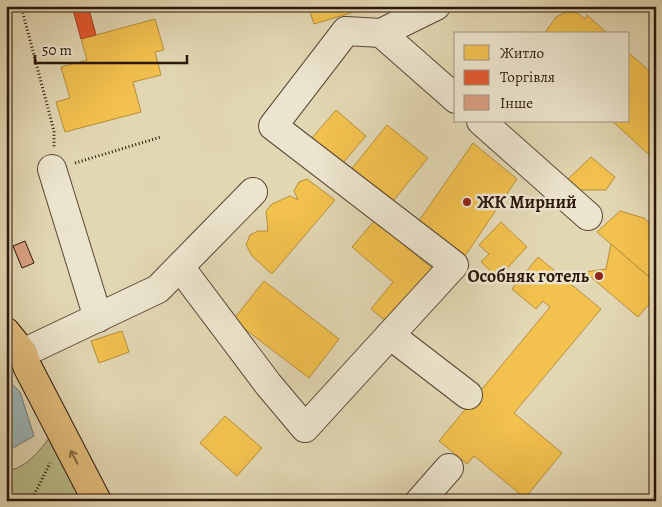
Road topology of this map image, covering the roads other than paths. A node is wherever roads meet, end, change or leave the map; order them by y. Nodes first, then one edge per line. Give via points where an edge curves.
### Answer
1 (436, 6) edge
2 (380, 33) junction
3 (454, 97) edge
4 (481, 122) edge
5 (52, 170) road end
6 (253, 192) dead end
7 (588, 216) dead end
8 (180, 267) junction
9 (98, 318) junction
10 (6, 332) edge
11 (390, 335) junction
12 (22, 353) junction
13 (468, 395) dead end
14 (449, 468) dead end
15 (97, 501) edge
16 (420, 501) edge

1 - 2 street
2 - 3 street
2 - 11 street via 346,31 273,126 454,265
4 - 7 street
5 - 9 street
6 - 8 street
8 - 9 street via 158,289
8 - 11 street via 305,428
9 - 12 street
10 - 12 main road
11 - 13 street
15 -> 12 main road
14 - 16 street

